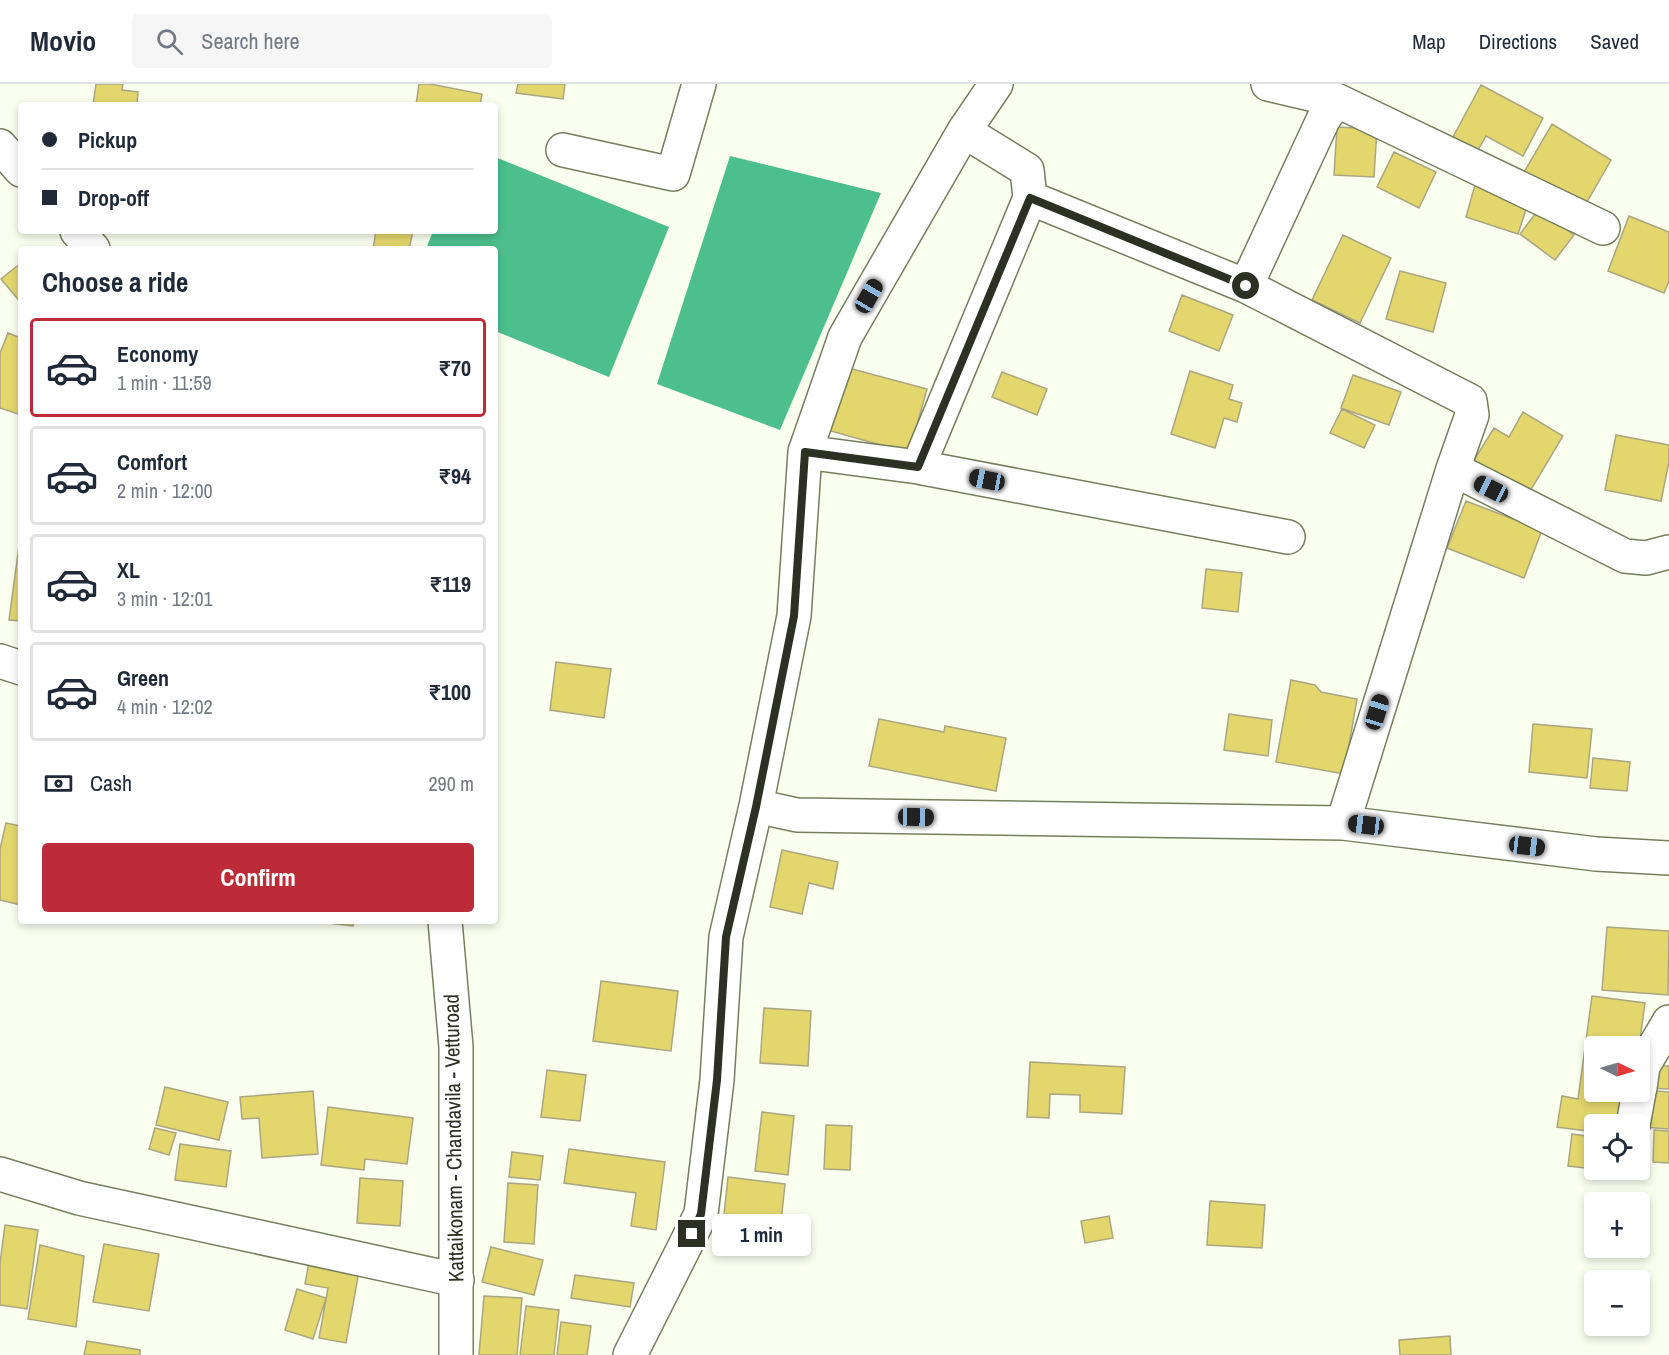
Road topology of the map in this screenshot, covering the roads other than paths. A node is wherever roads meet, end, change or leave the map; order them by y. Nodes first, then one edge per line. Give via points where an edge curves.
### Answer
1 (699, 84) edge
2 (996, 84) edge
3 (1268, 84) edge
4 (1336, 100) junction
5 (964, 131) junction
6 (0, 146) edge
7 (563, 150) dead end
8 (18, 167) edge
9 (1030, 198) junction
10 (1603, 228) dead end
11 (79, 234) edge
12 (90, 246) edge
13 (1246, 286) junction
14 (805, 452) junction
15 (918, 467) junction
16 (1453, 470) junction
17 (1288, 537) dead end
18 (1669, 552) edge
19 (0, 661) edge
20 (18, 667) edge
21 (756, 807) junction
22 (1343, 823) junction
23 (1669, 858) edge
24 (445, 924) edge
25 (1669, 1022) edge
26 (1650, 1054) edge
27 (0, 1174) edge
28 (457, 1280) junction
29 (456, 1355) edge
30 (630, 1355) edge

1 - 7 street via 673,174
2 - 5 street
3 - 4 street
4 - 10 street
4 - 13 street
5 - 9 street via 1027,170
5 - 14 street via 845,338
6 - 8 street
9 - 13 street
9 - 15 street
11 - 12 street
13 - 16 street via 1470,401 1472,415
14 - 15 street
14 - 21 street via 794,616
15 - 17 street
16 - 18 street via 1625,556 1646,558
16 - 22 street
19 - 20 street
21 - 22 street via 798,815
21 - 30 street via 726,937 717,1080 701,1214
22 - 23 street via 1596,854
24 - 28 street, Kattaikonam - Chandavila - Vetturoad via 456,1047
25 - 26 street
27 - 28 street via 79,1198
28 - 29 street, Kattaikonam - Chandavila - Vetturoad

